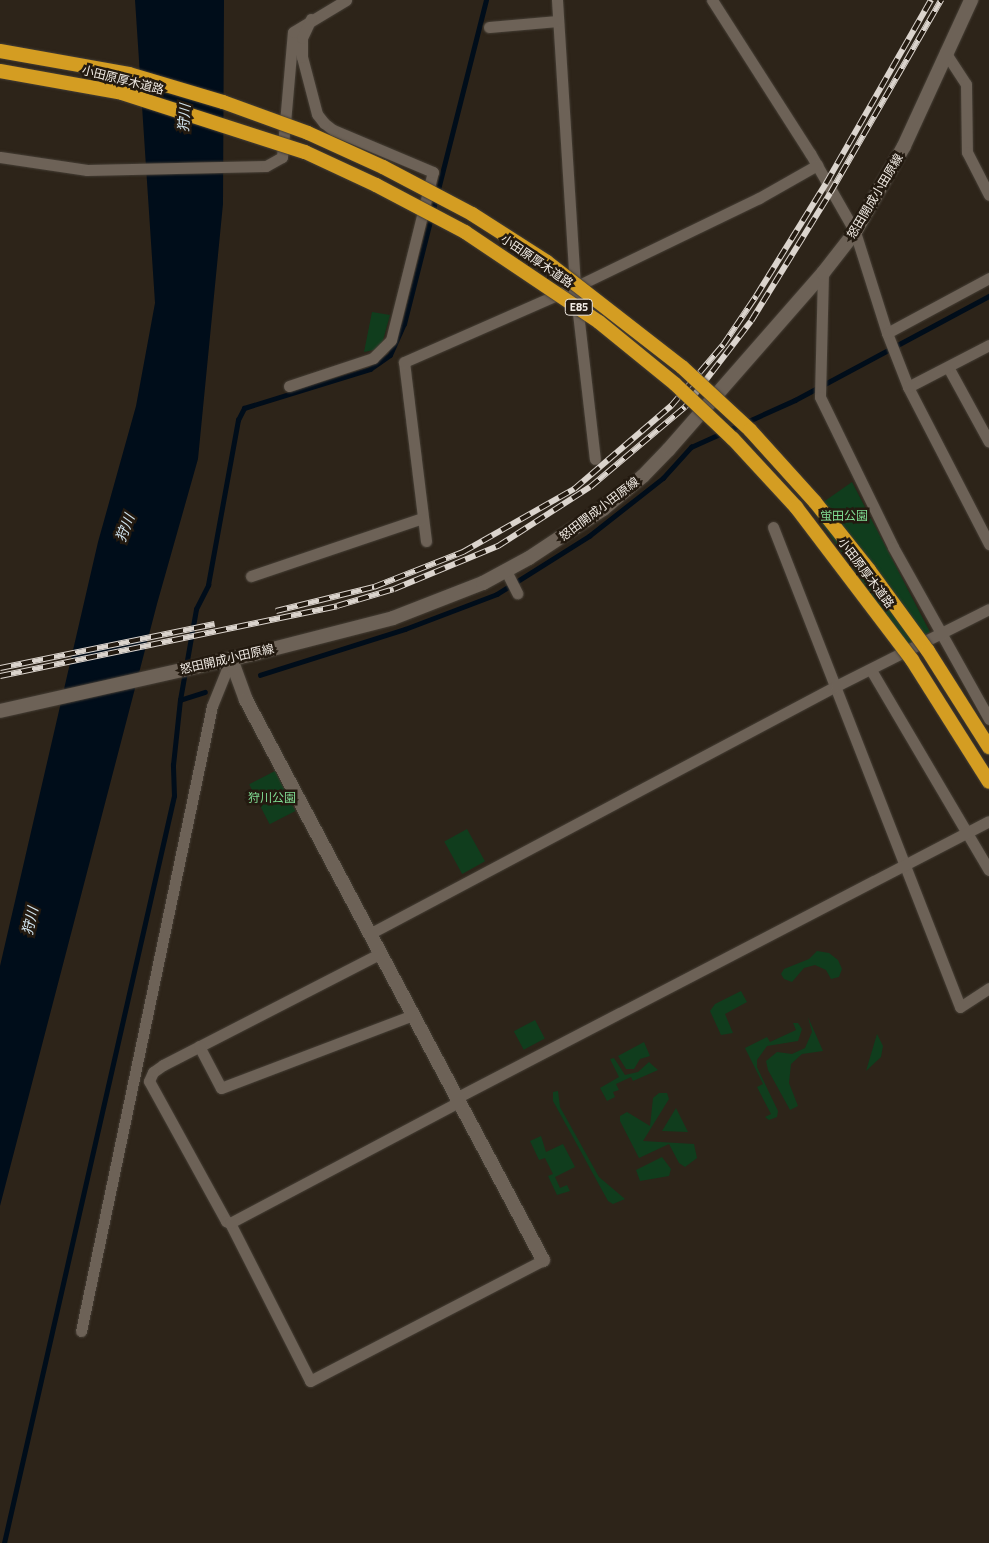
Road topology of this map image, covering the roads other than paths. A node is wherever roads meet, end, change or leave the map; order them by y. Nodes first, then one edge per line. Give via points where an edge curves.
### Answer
1 (346, 0) edge
2 (557, 0) edge
3 (712, 0) edge
4 (971, 0) edge
5 (311, 19) junction
6 (558, 21) junction
7 (489, 27) dead end
8 (0, 51) edge
9 (946, 52) junction
10 (0, 71) edge
11 (0, 157) edge
12 (817, 165) junction
13 (989, 195) edge
14 (855, 232) junction
15 (823, 273) junction
16 (989, 278) edge
17 (575, 287) junction
18 (887, 333) junction
19 (989, 345) edge
20 (948, 367) junction
21 (289, 386) dead end
22 (908, 387) junction
23 (989, 442) edge
24 (595, 459) dead end
25 (422, 518) junction
26 (774, 526) dead end
27 (426, 541) dead end
28 (989, 544) edge
29 (507, 575) junction
30 (251, 576) dead end
31 (517, 593) dead end
32 (989, 609) edge
33 (939, 635) junction
34 (231, 659) junction
35 (871, 670) junction
36 (836, 686) junction
37 (2, 711) edge
38 (989, 719) edge
39 (989, 747) edge
40 (989, 782) edge
41 (989, 821) edge
42 (969, 832) junction
43 (904, 865) junction
44 (989, 870) edge
45 (371, 933) junction
46 (381, 953) junction
47 (989, 988) edge
48 (413, 1015) junction
49 (199, 1046) junction
50 (136, 1070) junction
51 (153, 1072) junction
52 (459, 1099) junction
53 (230, 1223) junction
54 (543, 1260) joint
55 (81, 1331) dead end

1 - 5 street
2 - 6 street
3 - 12 street
4 - 9 main road, 怒田開成小田原線
5 - 11 street via 293,32 282,157 266,166 87,170
5 - 21 street via 302,38 302,56 317,114 324,123 333,130 433,172 391,340 373,358
6 - 7 street
6 - 17 street
8 - 39 highway, 小田原厚木道路 / E85, bridge via 129,74 223,102 308,133 383,166 464,209 547,262 682,367 750,430 815,502 869,570 928,651
9 - 13 street via 966,84 967,152
9 - 14 main road, 怒田開成小田原線 via 904,146
10 - 40 highway, 小田原厚木道路 / E85, bridge via 122,93 305,152 465,232 591,316 675,384 733,439 796,507 912,660
12 - 14 street
12 - 17 street via 751,202
14 - 15 main road, 怒田開成小田原線
14 - 18 street
15 - 29 main road, 怒田開成小田原線 via 643,476
15 - 33 street via 820,397
16 - 18 street
17 - 24 street
17 - 25 street via 404,362
18 - 22 street
19 - 20 street
20 - 22 street
20 - 23 street
22 - 28 street
25 - 27 street
25 - 30 street
26 - 36 street
29 - 31 street
29 - 34 main road, 怒田開成小田原線 via 393,618
32 - 33 street
33 - 35 street
33 - 38 street
34 - 37 main road, 怒田開成小田原線
34 - 45 main road via 246,700
34 - 50 street via 212,706
35 - 36 street
35 - 42 street
36 - 43 street
36 - 45 street
41 - 42 street
42 - 43 street
42 - 44 street
43 - 47 street via 960,1007
43 - 52 street
45 - 46 main road
46 - 48 main road
46 - 49 street
48 - 49 street via 221,1088
48 - 52 main road
49 - 51 street
50 - 51 street
50 - 55 street
51 - 53 street via 149,1081
52 - 53 street
52 - 54 main road
53 - 54 street via 310,1381

